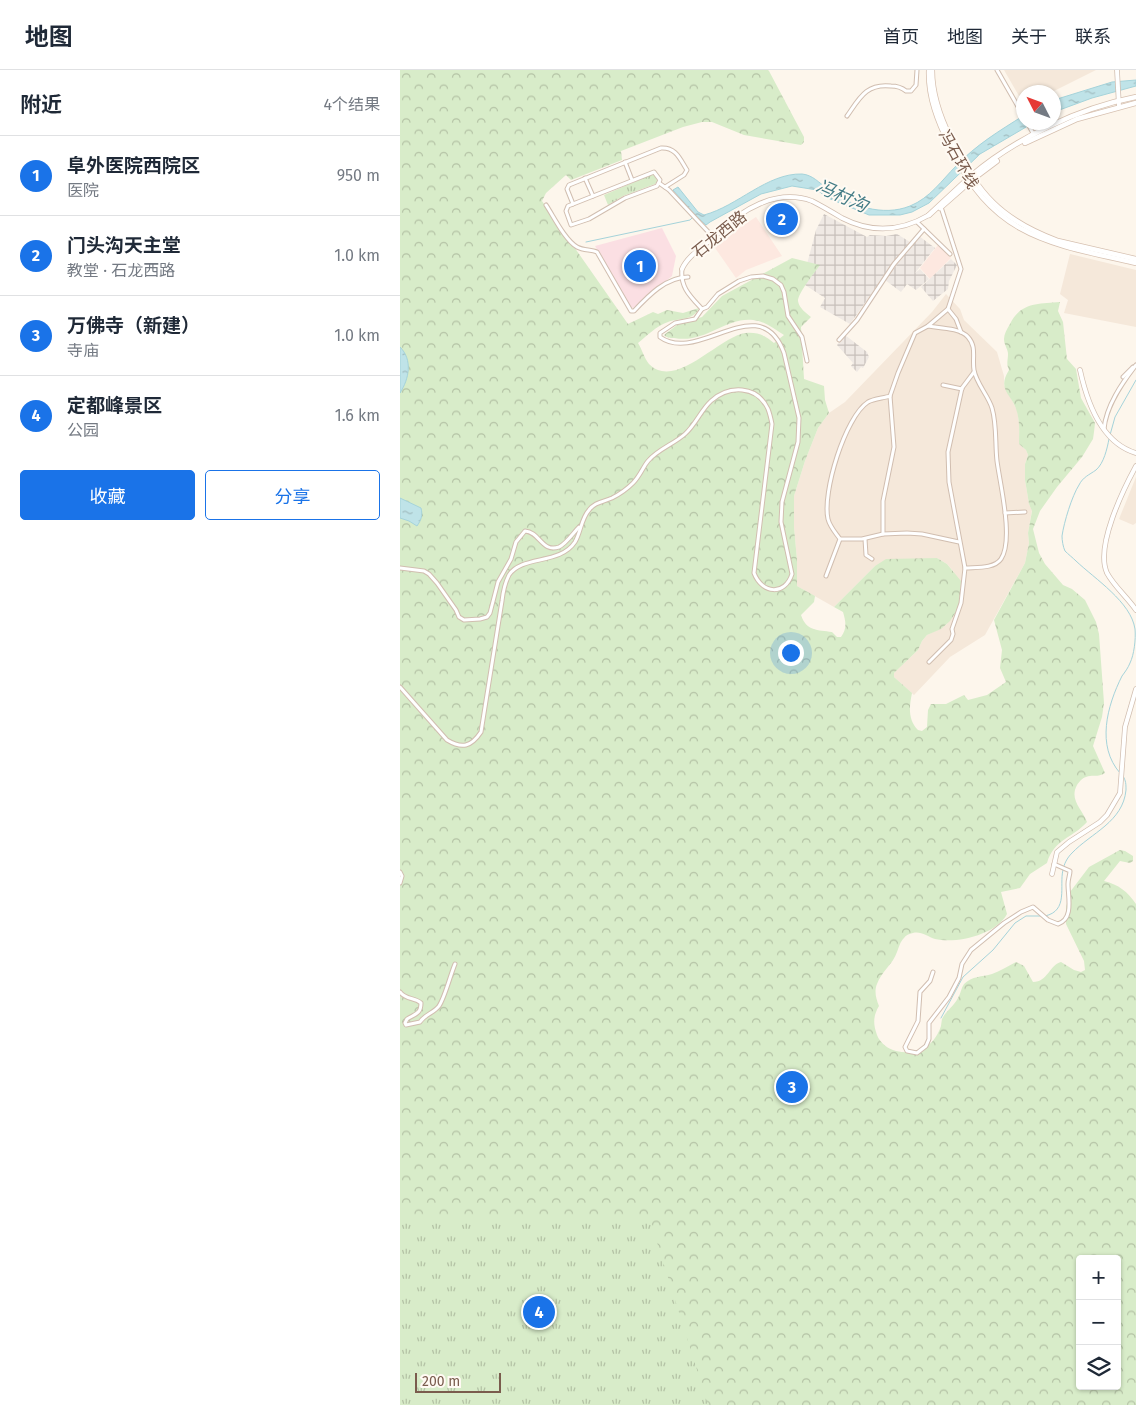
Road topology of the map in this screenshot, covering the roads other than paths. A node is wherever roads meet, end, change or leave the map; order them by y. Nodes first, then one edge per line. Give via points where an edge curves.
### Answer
1 (917, 70) edge
2 (930, 70) edge
3 (998, 70) edge
4 (1117, 70) edge
5 (1136, 97) edge
6 (1016, 102) edge
7 (1136, 102) edge
8 (1119, 103) junction
9 (847, 116) dead end
10 (1031, 130) edge
11 (1034, 136) junction
12 (625, 162) junction
13 (585, 178) junction
14 (970, 179) junction
15 (632, 180) junction
16 (659, 183) junction
17 (665, 187) junction
18 (593, 196) junction
19 (573, 204) junction
20 (546, 205) dead end
21 (941, 207) junction
22 (928, 215) junction
23 (917, 222) junction
24 (924, 229) junction
25 (714, 238) junction
26 (950, 254) dead end
27 (1136, 259) edge
28 (1136, 263) edge
29 (682, 268) joint
30 (688, 277) dead end
31 (681, 278) junction
32 (702, 309) junction
33 (948, 309) junction
34 (928, 326) junction
35 (961, 332) junction
36 (840, 340) dead end
37 (807, 361) dead end
38 (1136, 364) edge
39 (1080, 370) dead end
40 (974, 371) junction
41 (1123, 377) dead end
42 (943, 386) dead end
43 (962, 389) junction
44 (890, 396) junction
45 (1105, 430) junction
46 (1136, 453) edge
47 (1136, 466) edge
48 (1025, 512) dead end
49 (1005, 514) junction
50 (581, 525) junction
51 (883, 534) junction
52 (840, 538) junction
53 (865, 539) junction
54 (959, 542) junction
55 (872, 559) dead end
56 (400, 568) edge
57 (965, 568) junction
58 (826, 576) dead end
59 (1136, 610) edge
60 (929, 662) dead end
61 (400, 687) edge
62 (1136, 689) edge
63 (1054, 864) junction
64 (400, 872) edge
65 (1052, 874) dead end
66 (400, 883) edge
67 (455, 964) dead end
68 (933, 972) dead end
69 (400, 992) edge

1 - 9 street via 916,85 910,91 901,87 874,86 864,93
2 - 14 main road, 冯石环线 via 938,107
3 - 6 street
4 - 8 street
5 - 8 main road, 石龙西路
7 - 8 main road, 石龙西路
8 - 11 main road, 石龙西路 via 1060,121
10 - 11 street
11 - 14 main road, 石龙西路
12 - 13 street
12 - 15 street
12 - 17 street via 661,148 672,149 687,170
13 - 18 street
13 - 19 street via 567,188
14 - 21 main road, 石龙西路
14 - 22 main road, 石龙西路
14 - 27 main road, 冯石环线 via 997,207 1033,230 1058,241
14 - 28 main road, 冯石环线 via 998,213 1033,236
15 - 16 street via 654,172
15 - 18 street
16 - 17 street
16 - 19 street via 571,225 566,208
17 - 25 street
18 - 19 street
20 - 31 street via 575,246 597,252 631,311 663,285
21 - 22 main road, 石龙西路
21 - 33 street via 961,269
22 - 23 street, 石龙西路
23 - 24 street
23 - 25 street, 石龙西路 via 890,229 868,228 812,202 782,197 750,208
24 - 26 street
24 - 36 street via 894,264
25 - 29 street, 石龙西路
29 - 31 street
30 - 31 street
31 - 32 street via 690,296
32 - 37 street via 739,281 751,276 773,279 784,292 788,316 802,337
32 - 50 street via 695,319 675,323 660,333 660,337 687,343 705,340 739,326 754,326 771,334 784,353 799,418 798,442 782,502 781,522 792,574 790,581 778,589 764,588 754,573 772,424 768,408 755,394 738,389 723,392 709,402 685,434 648,460 624,492 596,503 587,511
33 - 34 street
33 - 35 street
34 - 35 street
34 - 44 street via 913,336
35 - 40 street via 967,335 975,350
38 - 41 street
38 - 45 street via 1105,417
39 - 45 street via 1088,404
40 - 43 street
40 - 49 street via 992,408
42 - 43 street
43 - 54 street via 950,440 948,466
44 - 51 street via 894,447 883,501
44 - 52 street via 868,402 848,428 828,496 828,520
45 - 46 street via 1115,441
47 - 59 street via 1106,538 1104,554 1111,580
48 - 49 street
49 - 57 street via 1002,558 987,567
50 - 56 street via 560,547 551,548 533,533 525,531 516,542 498,582 490,613 480,620 459,617 429,574
50 - 61 street via 575,542 562,554 516,568 510,574 503,593 482,732 473,742 466,746 447,740
51 - 53 street
51 - 54 street via 922,534
52 - 53 street
52 - 58 street
53 - 55 street via 866,555
54 - 57 street
57 - 60 street via 961,604 951,640
62 - 63 street via 1126,727 1120,793 1100,822 1057,852
63 - 65 street
63 - 68 street via 1070,871 1068,915 1063,923 1046,918 1034,908 1021,912 971,950 962,964 959,978 929,1023 926,1046 917,1053 906,1051 918,1021 920,992
64 - 66 street
67 - 69 street via 438,1009 424,1016 420,1022 406,1025 408,1019 419,1013 421,1003

